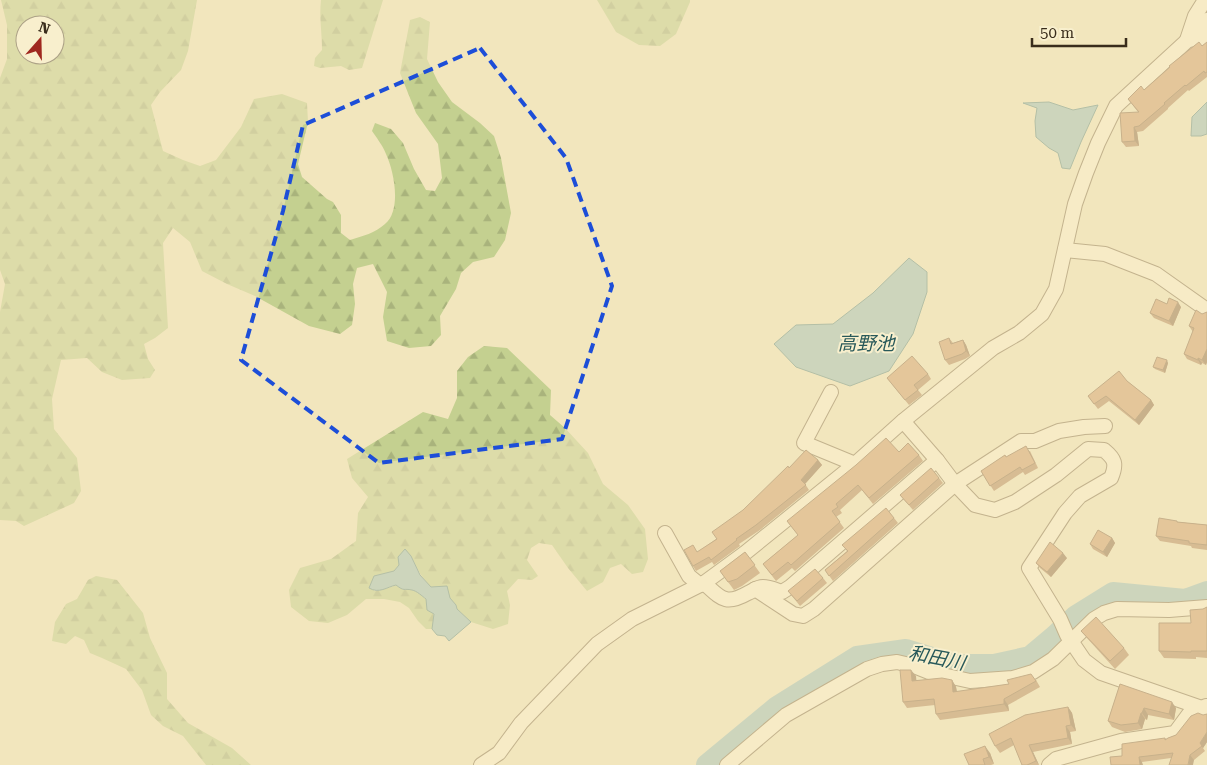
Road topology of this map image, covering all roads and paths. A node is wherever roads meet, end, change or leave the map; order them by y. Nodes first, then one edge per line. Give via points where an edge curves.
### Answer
1 (1205, 0) edge
2 (1207, 20) edge
3 (1207, 38) edge
4 (1187, 40) junction
5 (1065, 250) junction
6 (1207, 310) edge
7 (831, 392) dead end
8 (903, 421) junction
9 (1105, 426) dead end
10 (937, 460) junction
11 (855, 464) junction
12 (955, 484) junction
13 (665, 533) dead end
14 (702, 584) junction
15 (755, 589) junction
16 (1207, 607) edge
17 (1069, 638) junction
18 (1205, 708) edge
19 (481, 765) edge
20 (727, 765) edge
21 (1049, 765) edge

1 - 4 street via 1194,16
2 - 4 street
3 - 4 street
4 - 5 street via 1116,106 1086,173
5 - 6 street via 1105,254 1156,274
5 - 8 street via 1056,289 1042,314 993,348
7 - 11 street via 804,443
8 - 10 street
8 - 11 street
9 - 12 street via 1059,431 1035,441 1021,441
10 - 12 street
10 - 15 street via 790,587 782,592 762,587
11 - 14 street
12 - 15 street via 814,609 802,616 793,614
12 - 17 street via 975,505 996,510 1015,502 1056,475 1088,449 1104,450 1113,458 1115,469 1112,478 1080,496 1029,568
13 - 14 street via 689,576
14 - 15 street via 727,600 735,600
14 - 19 street via 632,619 597,644 521,723 499,753
16 - 17 street via 1117,609 1094,619
17 - 18 street via 1084,660 1101,673
17 - 20 street via 1053,660 1033,672 1012,678 970,681 897,662 867,669 786,715
18 - 21 street via 1189,714 1176,733 1121,741 1056,759

